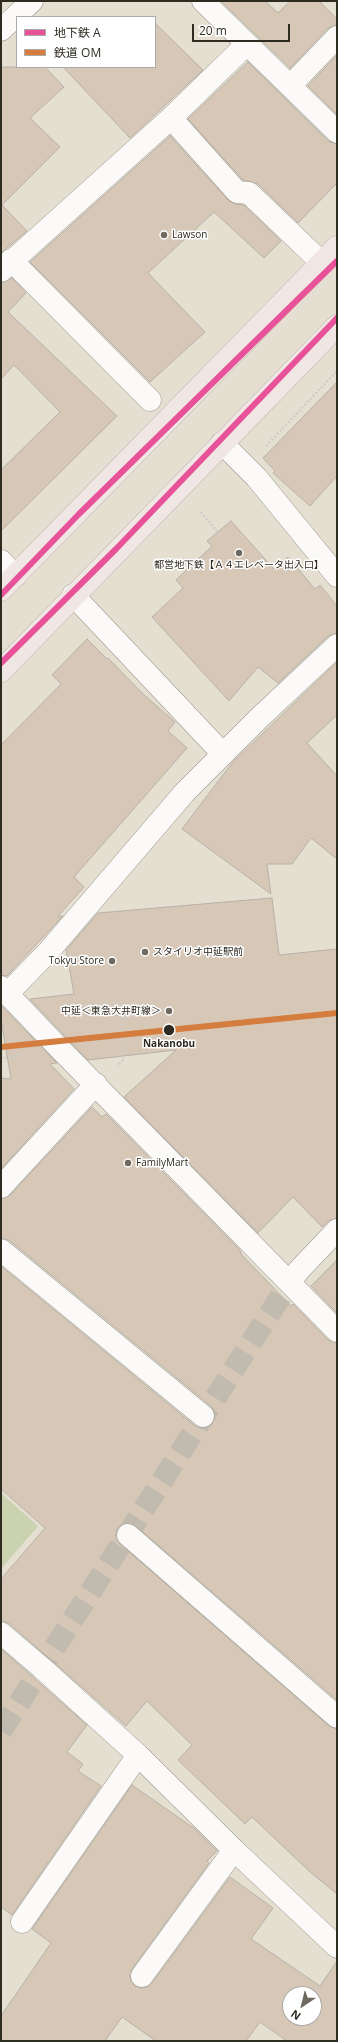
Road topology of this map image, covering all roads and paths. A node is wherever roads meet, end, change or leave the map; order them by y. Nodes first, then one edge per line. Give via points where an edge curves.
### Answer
1 (32, 1) edge
2 (203, 1) edge
3 (1, 30) edge
4 (337, 37) edge
5 (248, 44) junction
6 (290, 86) junction
7 (171, 118) junction
8 (337, 132) edge
9 (337, 247) edge
10 (322, 263) junction
11 (6, 266) edge
12 (337, 326) edge
13 (337, 371) edge
14 (150, 400) dead end
15 (222, 443) junction
16 (264, 448) dead end
17 (201, 512) dead end
18 (220, 535) dead end
19 (335, 570) edge
20 (6, 576) edge
21 (73, 595) junction
22 (337, 645) edge
23 (1, 671) edge
24 (223, 754) junction
25 (4, 990) edge
26 (71, 1008) dead end
27 (152, 1010) dead end
28 (162, 1013) dead end
29 (152, 1014) junction
30 (122, 1017) junction
31 (123, 1056) dead end
32 (96, 1084) junction
33 (1, 1187) edge
34 (337, 1230) edge
35 (1, 1250) edge
36 (290, 1282) junction
37 (337, 1331) edge
38 (203, 1416) dead end
39 (128, 1535) dead end
40 (1, 1633) edge
41 (337, 1717) edge
42 (138, 1755) junction
43 (234, 1850) junction
44 (22, 1922) dead end
45 (337, 1947) edge
46 (142, 1976) dead end

1 - 3 street
2 - 5 street
4 - 6 street
5 - 6 street
5 - 7 street
6 - 8 street
7 - 10 street via 237,192 249,193
7 - 11 street
9 - 10 highway
10 - 20 highway
11 - 14 street
12 - 15 highway
13 - 16 path
15 - 19 street via 256,477
15 - 21 highway
17 - 18 path
21 - 23 highway
21 - 24 street
22 - 24 street
24 - 25 street via 185,792 48,952
25 - 32 street
26 - 30 path via 122,1002
27 - 29 path
28 - 29 path
29 - 30 path
30 - 31 path
32 - 33 street
32 - 36 street
34 - 36 street
35 - 38 street
36 - 37 street
39 - 41 street
40 - 42 street
42 - 43 street
42 - 44 street
43 - 45 street
43 - 46 street

